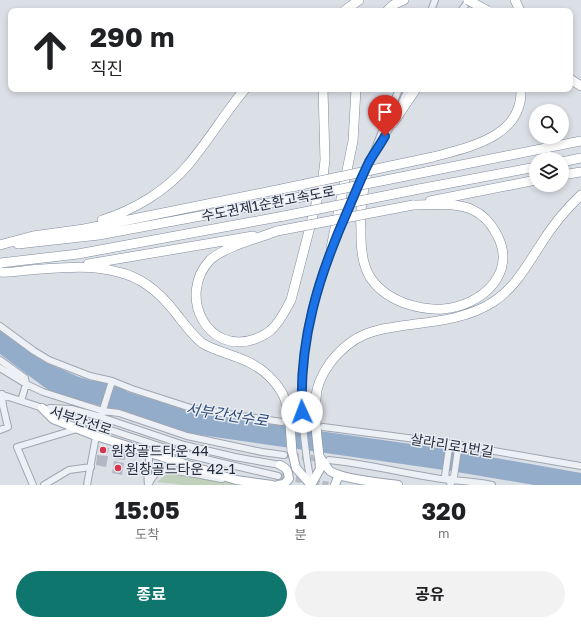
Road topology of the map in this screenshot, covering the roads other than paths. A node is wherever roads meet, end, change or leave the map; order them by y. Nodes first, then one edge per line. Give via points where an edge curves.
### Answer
1 (360, 0) edge
2 (404, 0) edge
3 (469, 0) edge
4 (348, 8) edge
5 (391, 8) edge
6 (483, 8) edge
7 (244, 92) edge
8 (323, 92) edge
9 (356, 92) edge
10 (398, 92) edge
11 (407, 92) edge
12 (414, 92) edge
13 (521, 92) edge
14 (393, 123) junction
15 (581, 141) edge
16 (581, 158) edge
17 (569, 161) edge
18 (369, 162) junction
19 (529, 168) edge
20 (581, 172) edge
21 (569, 174) edge
22 (529, 181) edge
23 (581, 195) edge
24 (413, 204) junction
25 (84, 229) junction
26 (277, 231) junction
27 (0, 245) edge
28 (331, 248) junction
29 (0, 263) edge
30 (63, 268) junction
31 (0, 272) edge
32 (0, 326) edge
33 (0, 360) edge
34 (0, 368) edge
35 (112, 382) junction
36 (26, 384) junction
37 (1, 394) edge
38 (21, 400) junction
39 (42, 408) junction
40 (102, 412) junction
41 (286, 423) junction
42 (320, 428) junction
43 (0, 430) edge
44 (77, 430) junction
45 (96, 436) junction
46 (454, 447) junction
47 (150, 453) junction
48 (288, 453) junction
49 (319, 456) junction
50 (329, 460) tunnel mouth
51 (280, 465) junction
52 (581, 466) edge
53 (91, 468) junction
54 (342, 476) junction
55 (236, 480) junction
56 (451, 480) edge
57 (278, 481) edge
58 (33, 485) edge
59 (44, 485) edge
60 (87, 485) edge
61 (148, 485) edge
62 (272, 485) tunnel mouth
63 (311, 485) edge
64 (335, 485) edge
65 (398, 485) edge
66 (492, 485) edge

1 - 4 highway
2 - 5 highway
3 - 6 highway, bridge
7 - 25 highway via 188,166 170,182 132,208
8 - 26 highway via 323,177 291,300 270,332 247,342 222,338 212,332 198,312 197,286 202,273 210,260 220,253
9 - 28 highway via 352,141
10 - 18 street
11 - 14 street
12 - 14 highway
13 - 25 highway, bridge via 519,108 514,118 494,136 478,144 433,157
14 - 18 street
15 - 27 highway, 수도권제1순환고속도로, bridge via 291,200 99,235
16 - 17 highway
18 - 24 highway via 361,209 360,245 365,270 373,282 396,300 426,309 456,307 482,296 499,277 503,263 503,251 492,225 472,210 456,206
18 - 28 street
19 - 29 highway, 수도권제1순환고속도로, bridge via 78,254
20 - 21 highway
22 - 24 highway
23 - 42 highway via 555,224 518,279 493,302 459,316 383,328 350,342 327,367 320,381 316,397
24 - 26 highway, bridge
25 - 27 highway via 33,236
26 - 30 highway
28 - 63 street via 311,312 302,365 305,454
30 - 31 highway
30 - 41 highway via 106,269 120,272 150,286 163,298 187,329 203,343 253,364 269,376 281,392 287,410
32 - 35 street via 49,360
33 - 36 street via 25,378
34 - 36 street
35 - 40 street
35 - 41 street via 194,409
36 - 38 street
36 - 40 street
37 - 38 street, 서부간선로
37 - 43 street via 8,427
38 - 39 street, 서부간선로
39 - 40 street
39 - 44 main road via 53,419
39 - 57 street, 서부간선로
40 - 48 street via 118,413 187,436 262,452
40 - 51 street via 184,445
41 - 48 highway
42 - 46 street, 살라리로1번길
42 - 49 highway
44 - 45 main road
44 - 58 street via 17,447
45 - 47 main road
45 - 53 street
46 - 52 street, 살라리로1번길
46 - 56 street
46 - 56 street via 444,476
47 - 55 main road
47 - 61 street
48 - 51 main road via 290,460
48 - 63 main road via 296,468
49 - 54 main road via 330,470
49 - 63 main road via 320,469
50 - 56 street
51 - 57 main road via 285,467 289,479 284,484
53 - 59 street via 69,470
53 - 60 street
54 - 64 main road
54 - 65 main road
55 - 61 street via 168,471 159,472
55 - 62 main road
56 - 66 street

